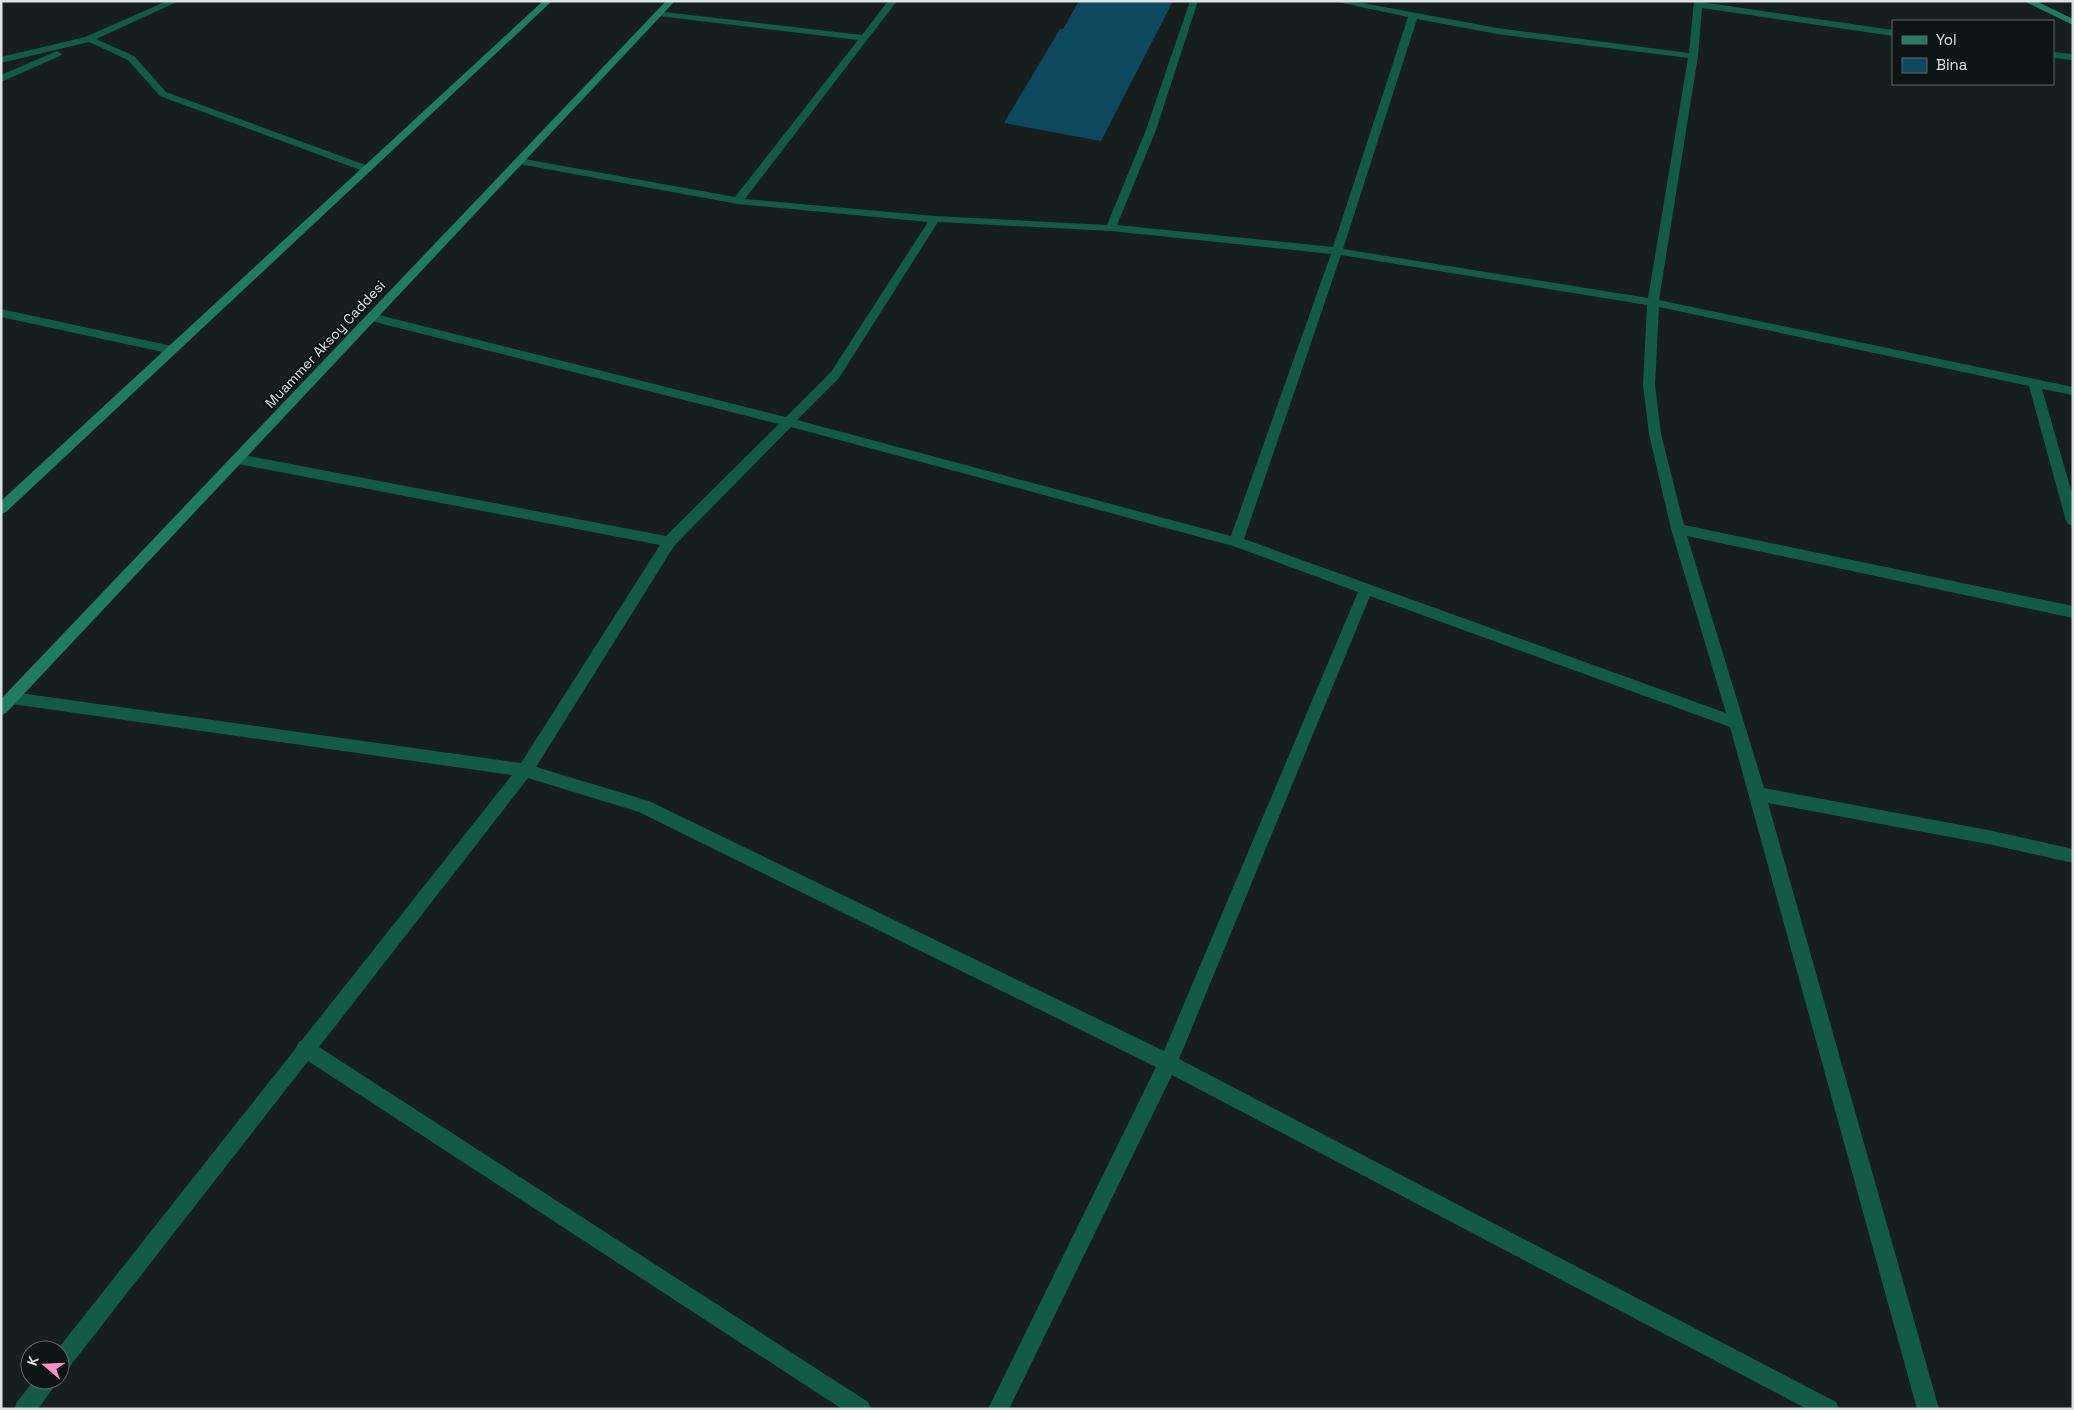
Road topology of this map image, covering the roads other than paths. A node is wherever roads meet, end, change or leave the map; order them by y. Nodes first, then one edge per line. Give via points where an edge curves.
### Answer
1 (150, 1) edge
2 (175, 1) edge
3 (548, 1) edge
4 (671, 1) edge
5 (893, 1) edge
6 (1194, 1) edge
7 (1337, 1) edge
8 (2028, 1) edge
9 (1698, 3) edge
10 (164, 6) junction
11 (659, 13) junction
12 (1413, 16) junction
13 (2073, 22) edge
14 (1892, 33) edge
15 (863, 38) junction
16 (89, 39) junction
17 (2054, 55) edge
18 (1693, 56) junction
19 (2073, 57) edge
20 (1, 60) edge
21 (1, 79) edge
22 (519, 161) junction
23 (367, 169) junction
24 (738, 201) junction
25 (935, 219) junction
26 (1111, 228) junction
27 (1337, 251) junction
28 (1653, 302) junction
29 (1, 313) edge
30 (371, 317) junction
31 (172, 350) junction
32 (2034, 382) junction
33 (2073, 391) edge
34 (788, 422) junction
35 (238, 459) junction
36 (1, 509) edge
37 (2073, 521) edge
38 (1678, 529) junction
39 (669, 542) junction
40 (1236, 542) junction
41 (1366, 588) junction
42 (2073, 612) edge
43 (6, 703) edge
44 (1736, 723) junction
45 (525, 770) junction
46 (1758, 794) junction
47 (2073, 856) edge
48 (305, 1048) junction
49 (1168, 1063) junction
50 (70, 1350) edge
51 (39, 1390) edge
52 (24, 1409) edge
53 (861, 1409) edge
54 (998, 1409) edge
55 (1829, 1409) edge
56 (1928, 1409) edge

1 - 10 street
2 - 10 street
3 - 23 main road
4 - 11 main road, Muammer Aksoy Caddesi
5 - 15 street
6 - 26 street via 1151,130
7 - 12 street
8 - 13 main road
9 - 14 street
9 - 18 street
10 - 16 street
11 - 15 street
11 - 22 main road, Muammer Aksoy Caddesi
12 - 18 street via 1497,31
12 - 27 street
15 - 24 street
16 - 20 street
16 - 21 street
16 - 23 street via 131,58 163,94
17 - 19 street
18 - 28 street
22 - 24 street
22 - 30 main road, Muammer Aksoy Caddesi
23 - 31 main road
24 - 25 street
25 - 26 street
25 - 34 street via 835,375
26 - 27 street
27 - 28 street
27 - 40 street
28 - 32 street
28 - 38 street via 1649,385 1655,434
29 - 31 street
30 - 34 street
30 - 35 main road, Muammer Aksoy Caddesi
31 - 36 main road
32 - 33 street
32 - 37 street
34 - 39 street
34 - 40 street
35 - 39 street
35 - 43 main road, Muammer Aksoy Caddesi
38 - 42 street
38 - 44 street
39 - 45 street
40 - 41 street
41 - 44 street
41 - 49 street
43 - 45 street
44 - 46 street
45 - 48 street
45 - 49 street via 643,806
46 - 47 street
46 - 56 street
48 - 50 street
48 - 53 street
49 - 54 street
49 - 55 street
51 - 52 street

